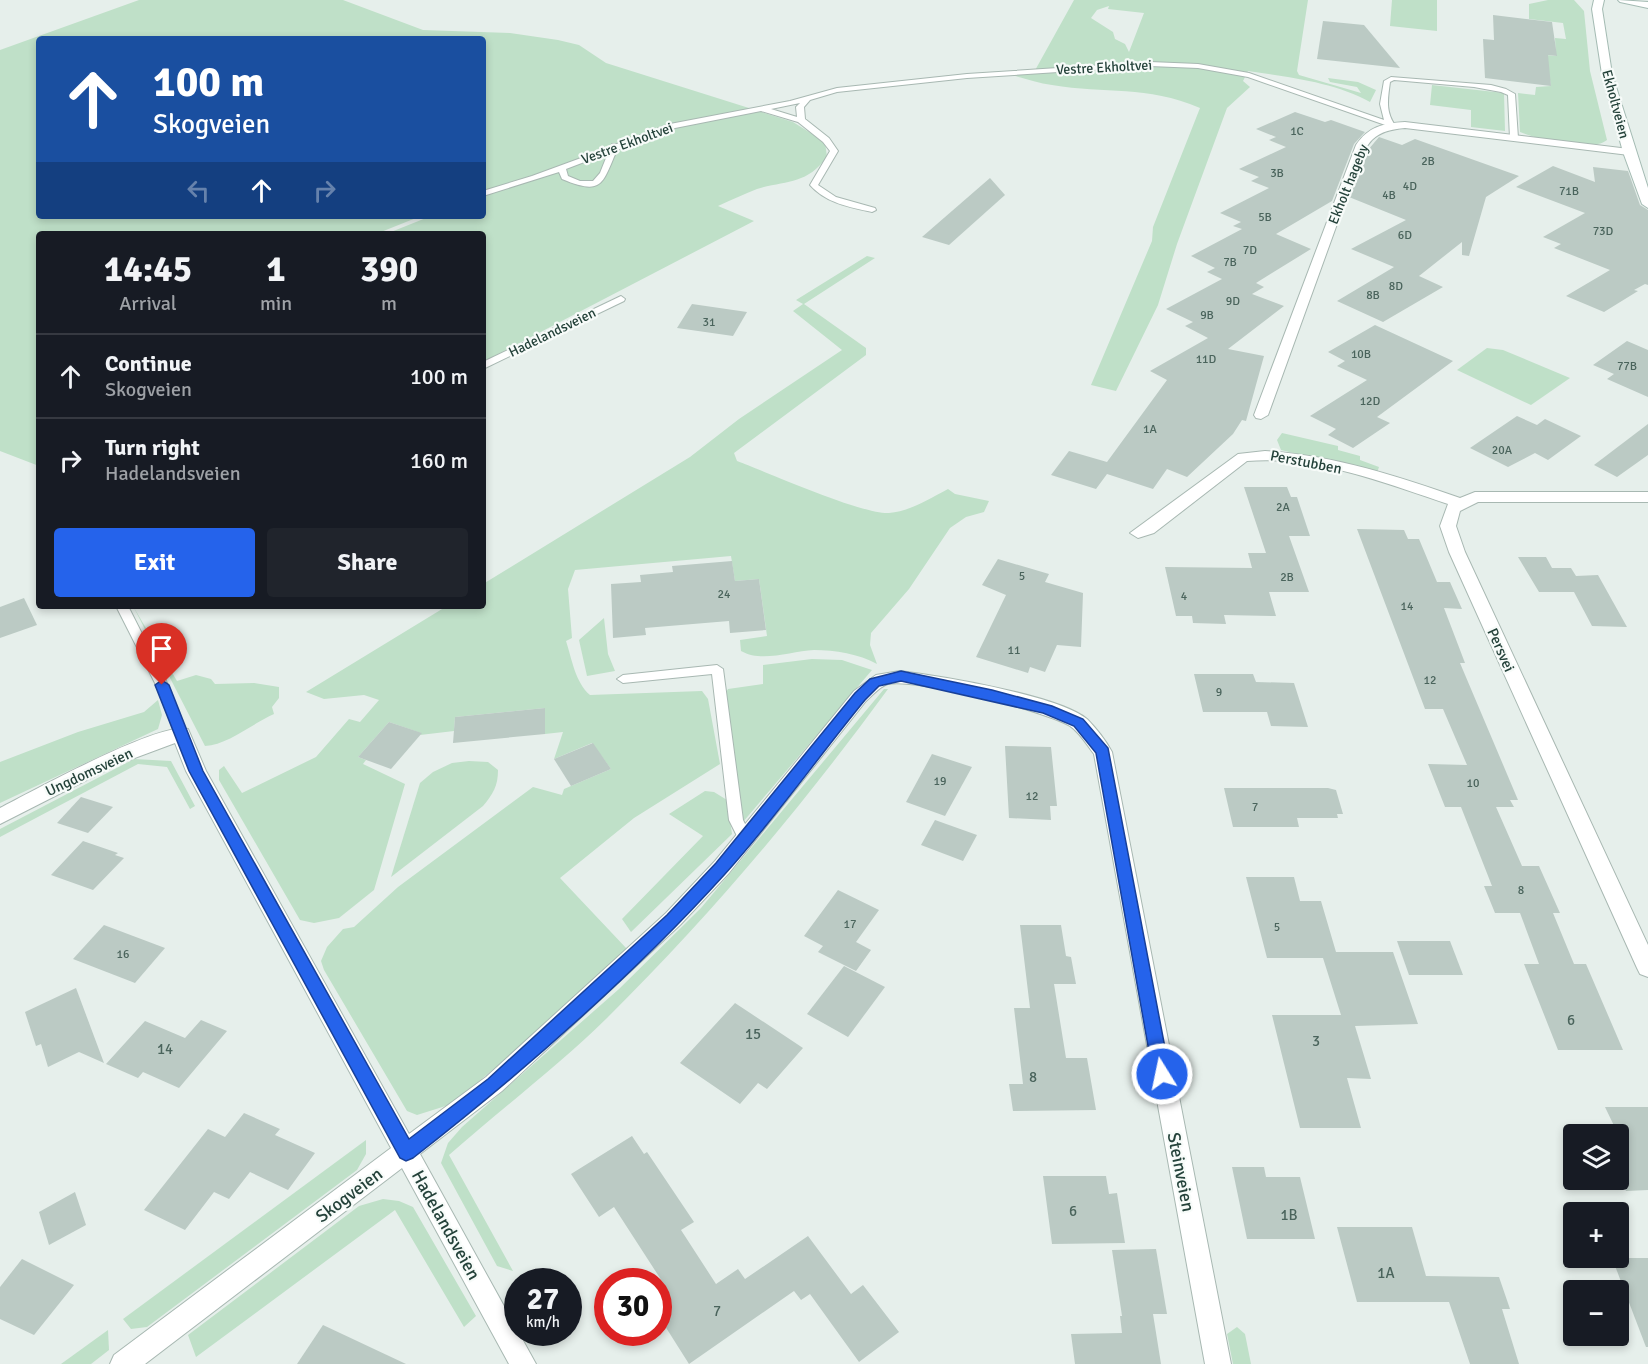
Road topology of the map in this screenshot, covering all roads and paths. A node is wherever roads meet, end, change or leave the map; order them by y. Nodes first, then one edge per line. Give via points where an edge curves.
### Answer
1 (1599, 0) edge
2 (1623, 0) edge
3 (1648, 5) edge
4 (809, 97) junction
5 (760, 108) junction
6 (801, 120) junction
7 (1391, 125) junction
8 (1514, 138) junction
9 (615, 146) junction
10 (1629, 152) junction
11 (561, 167) junction
12 (486, 193) edge
13 (1648, 204) edge
14 (872, 210) dead end
15 (621, 299) dead end
16 (486, 365) edge
17 (1261, 415) dead end
18 (1648, 497) edge
19 (1459, 503) junction
20 (1138, 533) dead end
21 (124, 609) edge
22 (623, 679) dead end
23 (992, 695) joint
24 (181, 734) junction
25 (0, 817) edge
26 (745, 838) junction
27 (1648, 968) edge
28 (406, 1152) junction
29 (123, 1364) edge
30 (523, 1364) edge
31 (1218, 1364) edge

1 - 10 street, Ekholtveien via 1607,74
2 - 3 street
4 - 5 lane, Vestre Ekholtvei
4 - 6 lane via 800,107
4 - 7 lane, Vestre Ekholtvei via 837,90 967,76 1174,65 1249,75
5 - 6 lane
5 - 9 lane, Vestre Ekholtvei via 673,126
6 - 14 lane via 834,151 814,185 832,200
7 - 8 street
7 - 8 lane via 1383,117 1383,109 1387,81 1393,78 1486,86 1511,94
7 - 17 street, Ekholt hageby via 1372,130 1363,144
8 - 10 street
9 - 11 lane, Vestre Ekholtvei
9 - 11 lane via 605,176 594,184 581,185 565,177
10 - 13 street, Ekholtveien
11 - 12 lane, Vestre Ekholtvei
15 - 16 lane, Hadelandsveien
18 - 19 street via 1475,498
19 - 20 street, Perstubben via 1331,466 1259,454 1243,457
19 - 27 street, Persvei via 1453,508 1448,526 1457,552
21 - 24 lane, Hadelandsveien via 162,685
22 - 26 lane via 717,669 736,820
23 - 26 street, Skogveien via 901,676 874,683
23 - 31 street, Steinveien via 1078,722 1102,752
24 - 25 street, Ungdomsveien via 109,760
24 - 28 street, Hadelandsveien via 196,771
26 - 28 street, Skogveien via 673,919 494,1084
28 - 29 street, Skogveien
28 - 30 street, Hadelandsveien

